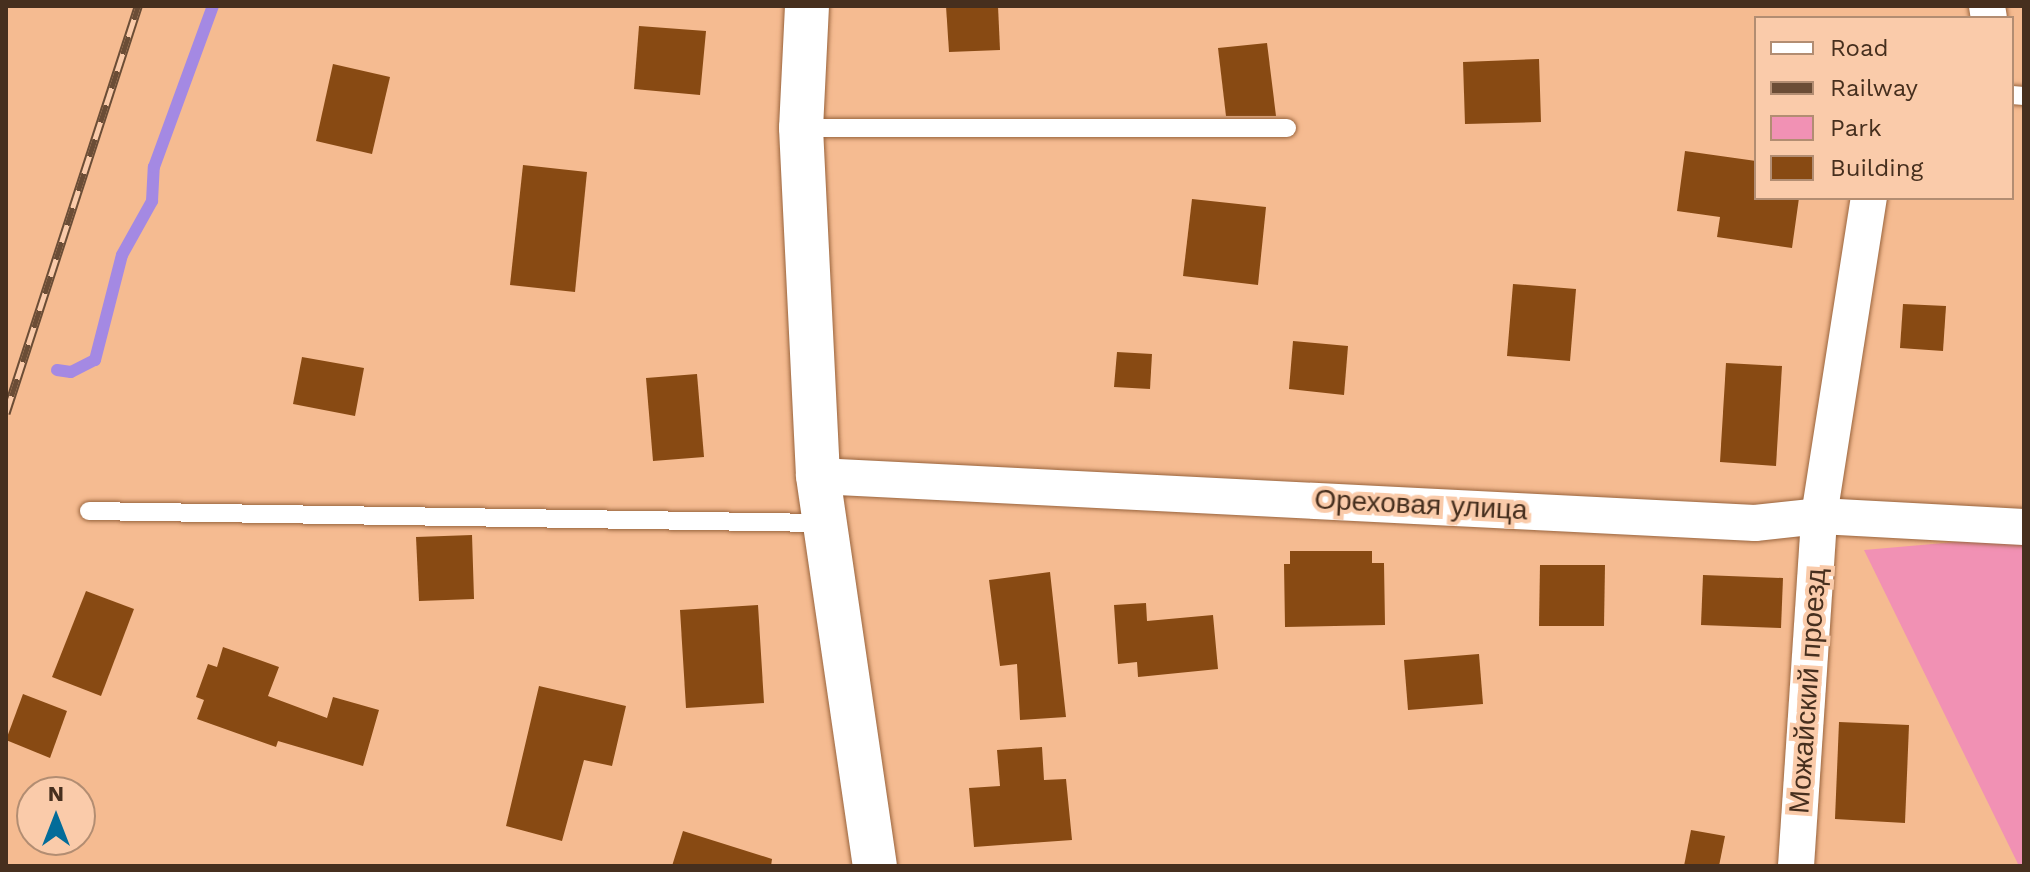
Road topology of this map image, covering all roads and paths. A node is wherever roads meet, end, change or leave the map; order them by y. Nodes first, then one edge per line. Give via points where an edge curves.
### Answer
1 (807, 6) edge
2 (801, 128) junction
3 (1287, 128) dead end
4 (1869, 200) edge
5 (818, 476) junction
6 (89, 511) dead end
7 (1819, 516) junction
8 (824, 523) junction
9 (2024, 527) edge
10 (875, 866) edge
11 (1796, 866) edge

1 - 2 street
2 - 3 lane
2 - 5 street
4 - 7 street, Можайский проезд
5 - 7 street, Ореховая улица via 1755,523
5 - 8 street
6 - 8 lane
7 - 9 street, Ореховая улица
7 - 11 street, Можайский проезд
8 - 10 street

